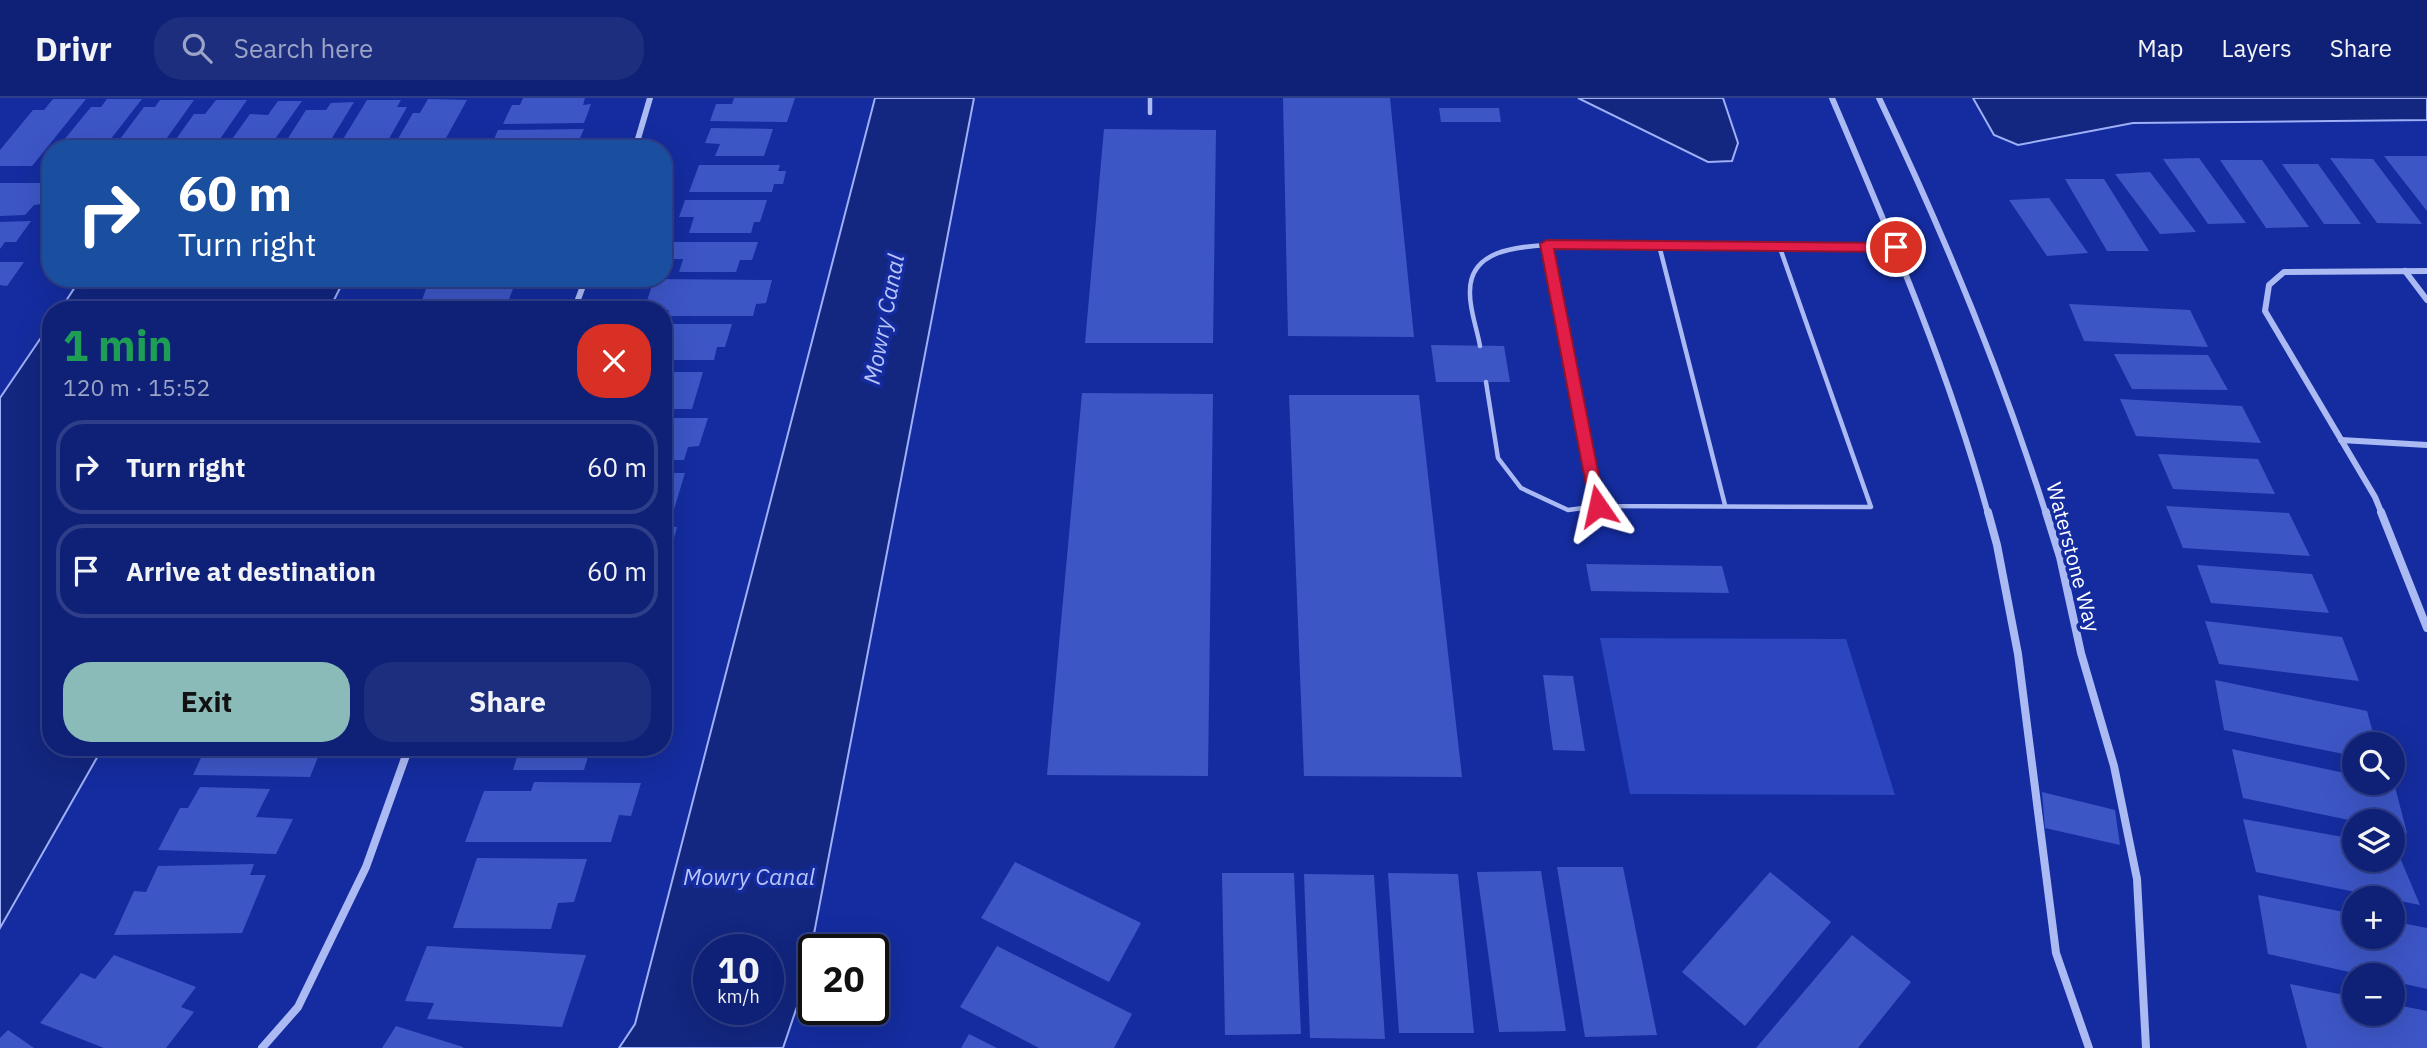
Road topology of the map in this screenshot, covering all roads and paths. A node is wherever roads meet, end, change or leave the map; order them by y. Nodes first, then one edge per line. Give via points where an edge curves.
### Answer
1 (650, 98) edge
2 (1150, 98) edge
3 (1832, 98) edge
4 (1879, 98) edge
5 (1150, 113) dead end
6 (638, 140) edge
7 (1547, 244) junction
8 (1658, 245) junction
9 (1896, 247) junction
10 (1780, 248) junction
11 (2404, 271) junction
12 (2427, 271) edge
13 (2427, 300) edge
14 (1480, 346) dead end
15 (1486, 382) dead end
16 (2341, 440) junction
17 (2427, 445) edge
18 (1725, 505) junction
19 (1598, 506) junction
20 (2427, 628) edge
21 (406, 756) edge
22 (262, 1048) edge
23 (2089, 1048) edge
24 (2146, 1048) edge

1 - 6 street
2 - 5 lane
3 - 9 street
4 - 24 street, Waterstone Way via 1922,186 2022,437 2060,557 2081,653 2114,766 2137,878
7 - 8 lane
7 - 14 lane via 1504,248 1483,260 1470,286
7 - 19 lane
8 - 10 lane
8 - 18 lane
9 - 10 lane
9 - 23 street via 1970,448 1997,545 2018,654 2056,953
10 - 18 lane via 1871,507
11 - 12 street
11 - 13 street
11 - 16 street via 2284,272 2269,285 2265,311
15 - 19 lane via 1497,458 1521,488 1568,510
16 - 17 street
16 - 20 street via 2375,497
18 - 19 lane
21 - 22 street via 366,867 304,995

